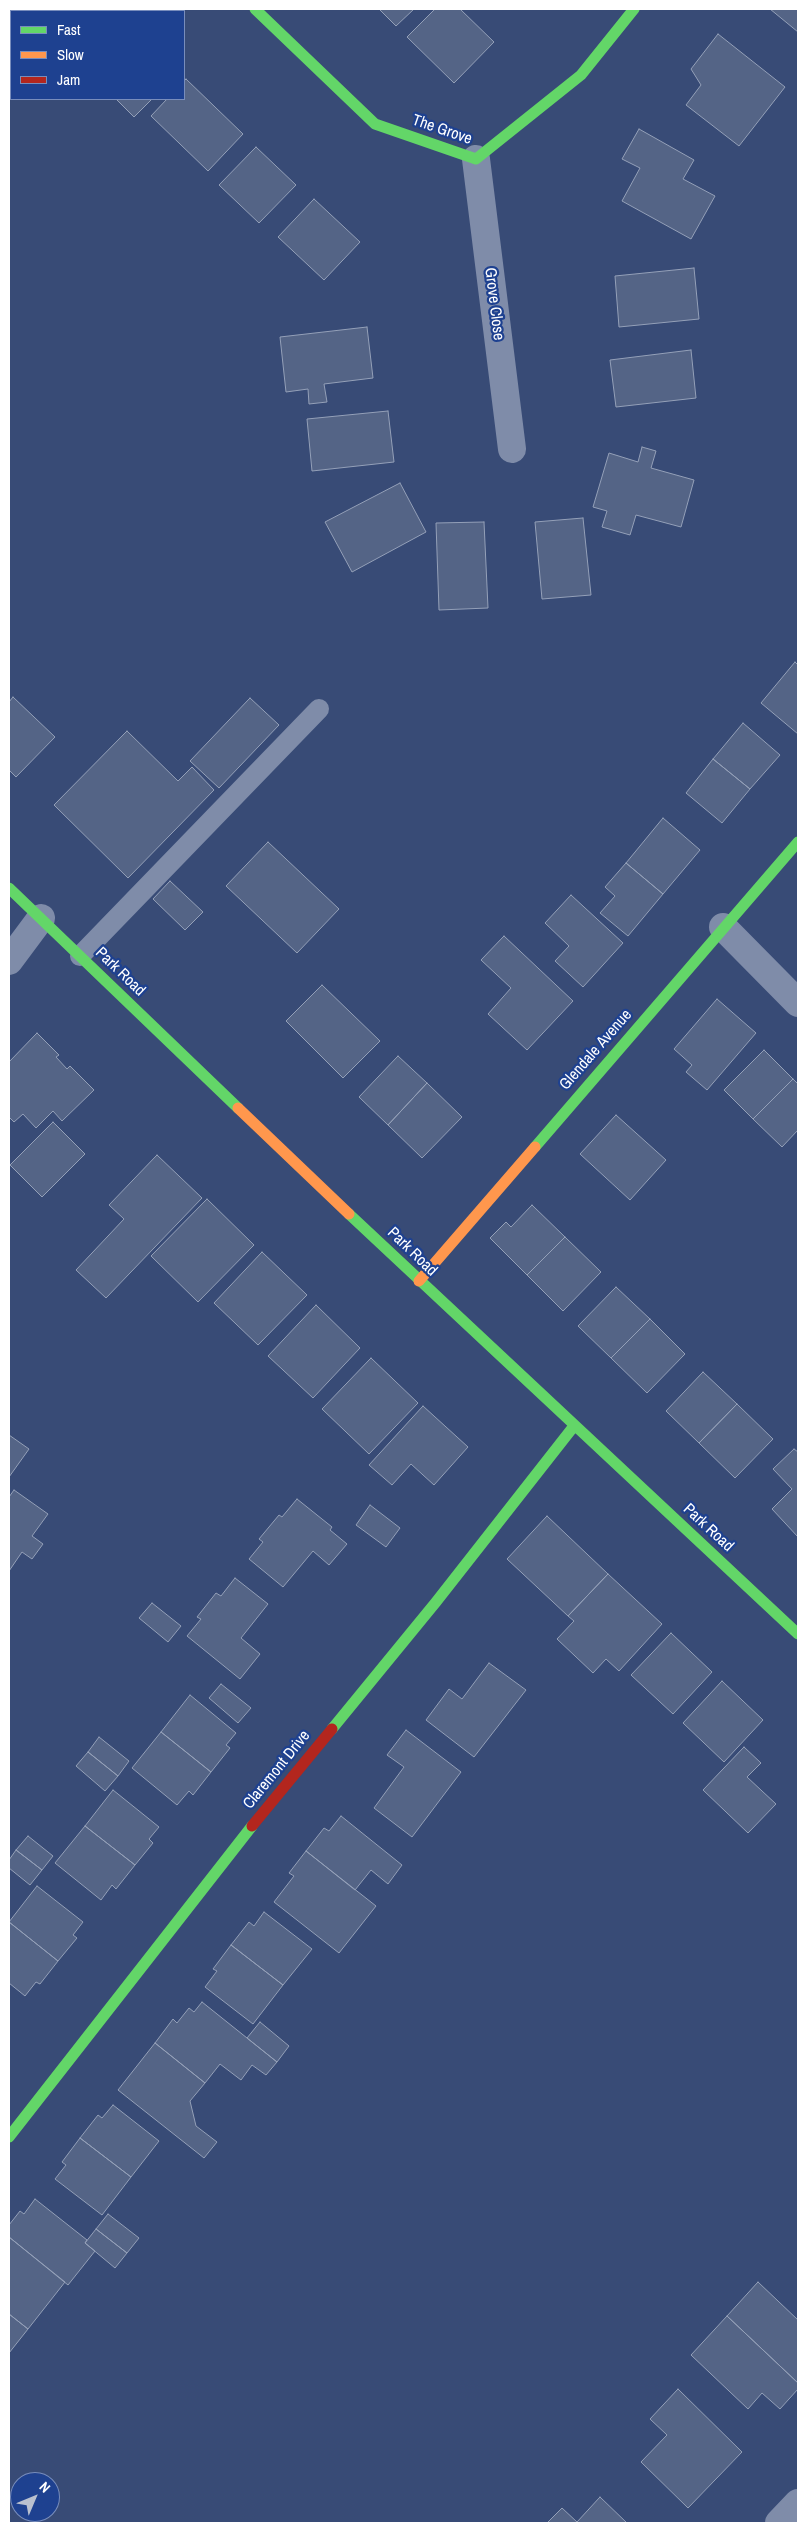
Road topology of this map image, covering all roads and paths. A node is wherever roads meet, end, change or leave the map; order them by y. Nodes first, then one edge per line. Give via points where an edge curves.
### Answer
1 (256, 9) edge
2 (634, 9) edge
3 (476, 159) junction
4 (512, 449) dead end
5 (319, 709) dead end
6 (798, 842) edge
7 (9, 888) edge
8 (41, 918) junction
9 (723, 927) junction
10 (80, 956) junction
11 (9, 961) edge
12 (798, 1003) edge
13 (419, 1281) junction
14 (574, 1426) junction
15 (798, 1634) edge
16 (9, 2137) edge
17 (798, 2503) edge
18 (779, 2523) edge

1 - 3 street, The Grove via 375,124
2 - 3 street, The Grove via 581,75
3 - 4 street, Grove Close
5 - 10 lane
6 - 9 street, Glendale Avenue
7 - 8 street, Park Road
8 - 10 street, Park Road
8 - 11 street
9 - 12 street
9 - 13 street, Glendale Avenue
10 - 13 street, Park Road
13 - 14 street, Park Road
14 - 15 street, Park Road
14 - 16 street, Claremont Drive via 436,1602 236,1846
17 - 18 street

